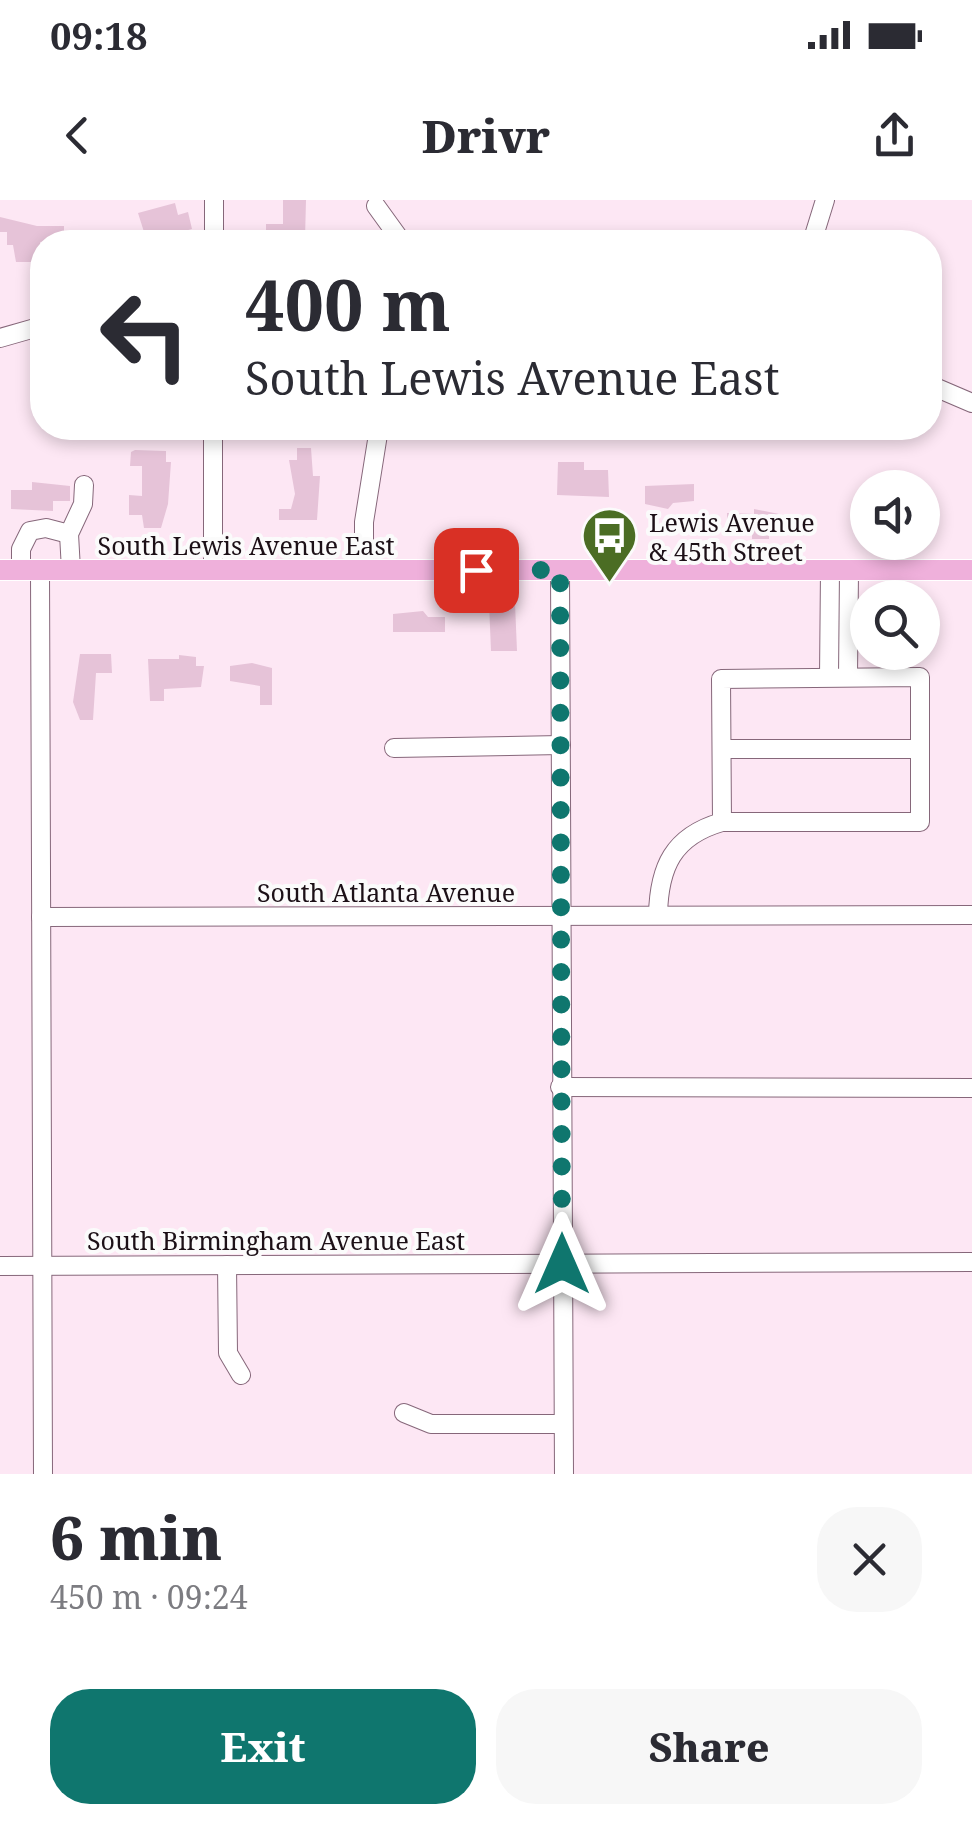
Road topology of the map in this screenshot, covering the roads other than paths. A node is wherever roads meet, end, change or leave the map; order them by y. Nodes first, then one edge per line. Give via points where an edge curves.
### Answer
1 (214, 200) edge
2 (824, 200) edge
3 (375, 203) edge
4 (214, 230) edge
5 (381, 230) edge
6 (394, 230) edge
7 (815, 230) edge
8 (30, 329) edge
9 (0, 338) edge
10 (942, 389) edge
11 (972, 402) edge
12 (214, 440) edge
13 (377, 440) edge
14 (84, 485) dead end
15 (69, 534) junction
16 (20, 570) edge
17 (71, 570) junction
18 (364, 570) junction
19 (560, 570) junction
20 (972, 570) edge
21 (213, 571) junction
22 (839, 571) junction
23 (838, 677) junction
24 (561, 745) junction
25 (394, 748) dead end
26 (920, 749) junction
27 (722, 750) junction
28 (722, 822) junction
29 (658, 915) junction
30 (972, 915) edge
31 (40, 917) junction
32 (560, 918) junction
33 (560, 1087) junction
34 (972, 1088) edge
35 (972, 1262) edge
36 (562, 1264) junction
37 (227, 1265) junction
38 (0, 1266) edge
39 (40, 1266) junction
40 (241, 1376) dead end
41 (404, 1413) dead end
42 (564, 1424) junction
43 (43, 1474) edge
44 (564, 1474) edge

1 - 4 street
2 - 7 street
3 - 5 street
3 - 6 street
8 - 9 street
10 - 11 street
12 - 21 street
13 - 18 street
14 - 15 street
15 - 16 street via 30,531
15 - 17 street
16 - 17 main road, South Lewis Avenue East
16 - 31 street
17 - 21 main road, South Lewis Avenue East
18 - 19 main road, South Lewis Avenue East
18 - 21 main road, South Lewis Avenue East
19 - 22 main road, South Lewis Avenue East
19 - 24 street
20 - 22 main road, South Lewis Avenue East
22 - 23 street
23 - 26 street via 920,678
23 - 27 street via 721,678
24 - 25 street
24 - 32 street
26 - 27 street
26 - 28 street via 920,822
27 - 28 street
28 - 29 street via 694,832 671,853
29 - 30 street, South Atlanta Avenue
29 - 32 street, South Atlanta Avenue
31 - 32 street, South Atlanta Avenue
31 - 39 street
32 - 33 street
33 - 34 street
33 - 36 street
35 - 36 street, South Birmingham Avenue East
36 - 37 street, South Birmingham Avenue East
36 - 42 street
37 - 39 street, South Birmingham Avenue East
37 - 40 street via 228,1353
38 - 39 street, South Birmingham Avenue East
39 - 43 street
41 - 42 street via 431,1424
42 - 44 street

